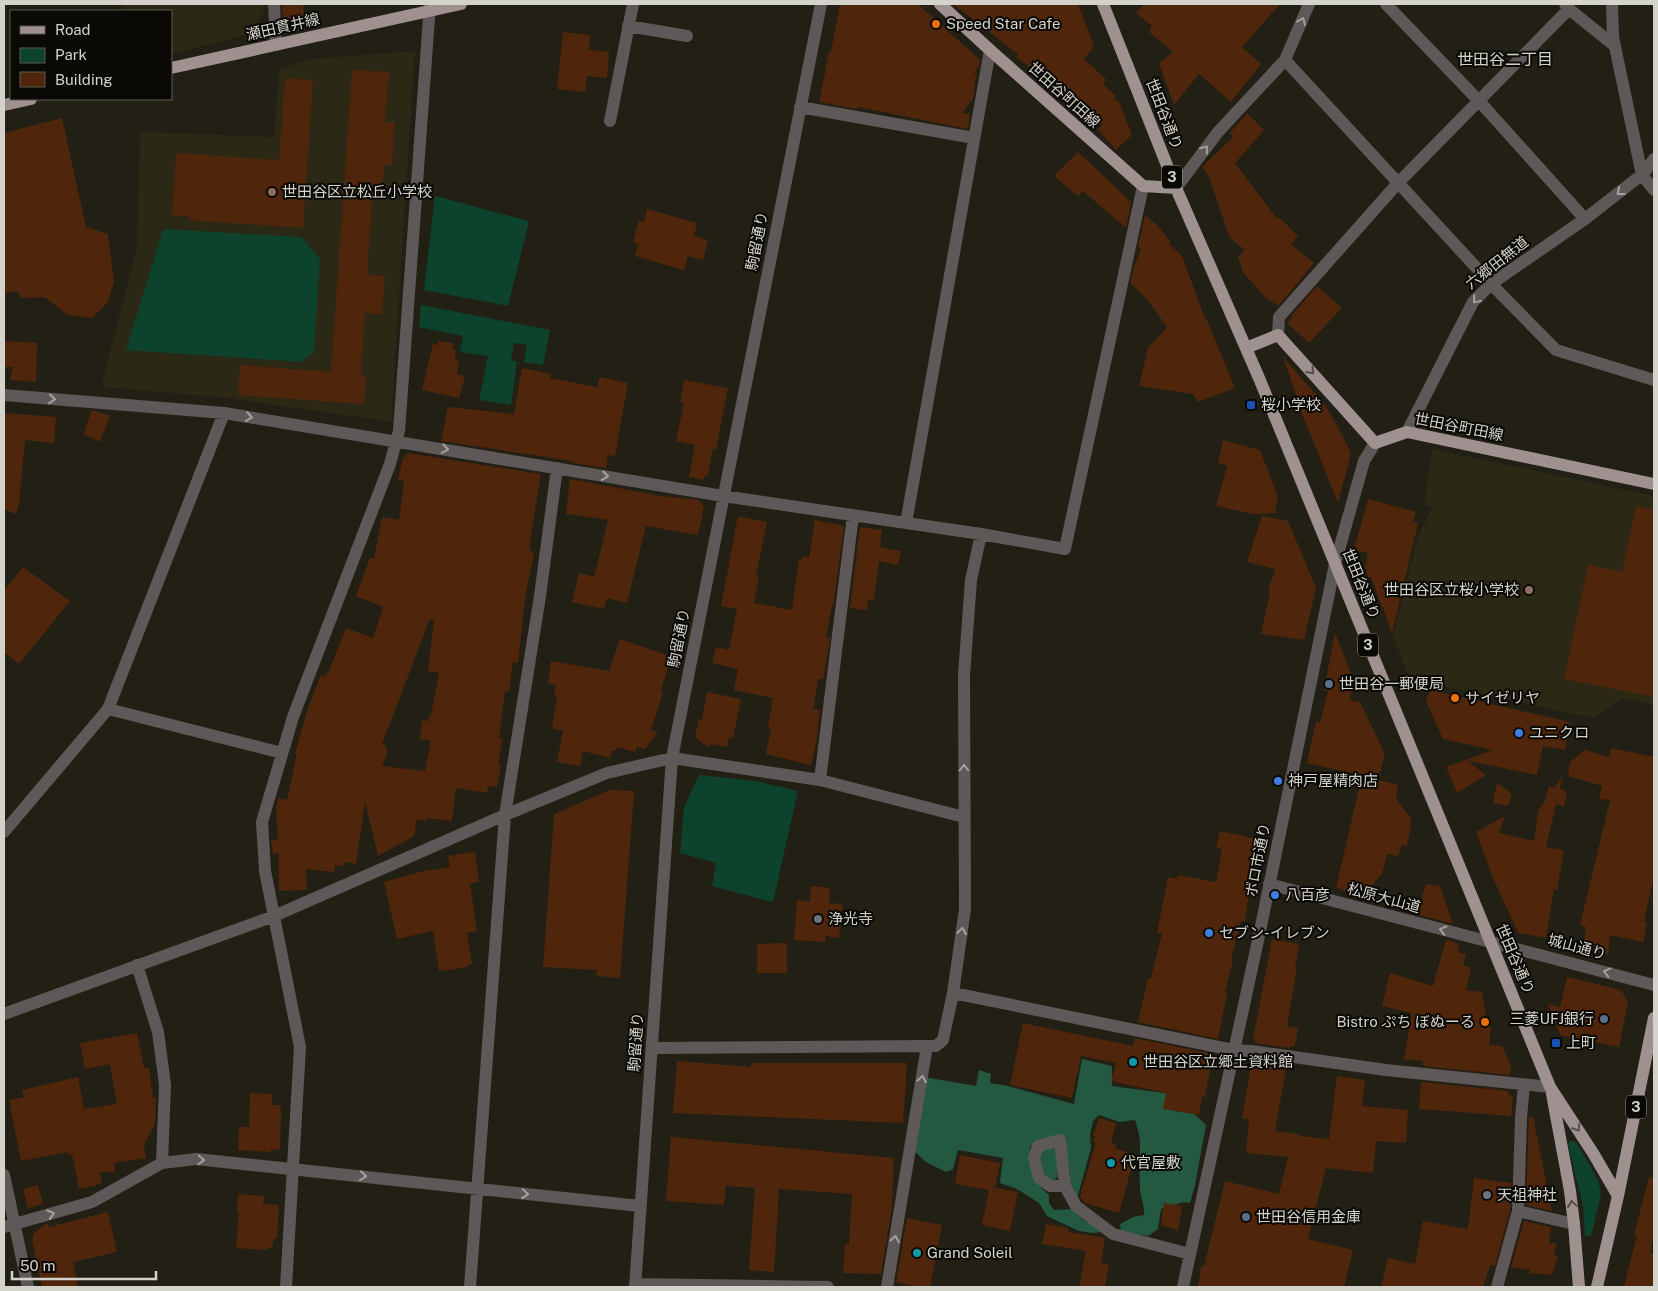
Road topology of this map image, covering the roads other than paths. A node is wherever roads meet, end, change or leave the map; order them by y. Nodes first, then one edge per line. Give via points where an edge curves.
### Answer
1 (274, 4) edge
2 (461, 4) edge
3 (633, 4) edge
4 (821, 4) edge
5 (940, 4) edge
6 (1103, 4) edge
7 (1309, 4) edge
8 (1386, 4) edge
9 (1612, 4) edge
10 (430, 7) edge
11 (1567, 7) edge
12 (628, 26) junction
13 (687, 36) dead end
14 (276, 45) junction
15 (1615, 46) junction
16 (990, 50) junction
17 (1285, 60) junction
18 (172, 68) edge
19 (26, 100) edge
20 (1479, 101) junction
21 (4, 105) edge
22 (800, 107) junction
23 (610, 121) dead end
24 (974, 138) junction
25 (1654, 159) edge
26 (1642, 175) junction
27 (1398, 183) junction
28 (1142, 186) junction
29 (1176, 188) junction
30 (1654, 190) edge
31 (1585, 219) junction
32 (1492, 284) junction
33 (1278, 335) junction
34 (1246, 348) junction
35 (1654, 380) edge
36 (4, 395) edge
37 (224, 413) junction
38 (1407, 432) junction
39 (397, 441) junction
40 (1375, 443) junction
41 (557, 468) junction
42 (1654, 484) edge
43 (724, 496) junction
44 (853, 515) junction
45 (906, 523) junction
46 (981, 534) junction
47 (1335, 564) junction
48 (108, 709) junction
49 (282, 753) junction
50 (672, 758) junction
51 (820, 780) junction
52 (505, 815) junction
53 (964, 817) junction
54 (4, 832) edge
55 (1269, 884) junction
56 (274, 916) junction
57 (1491, 943) junction
58 (137, 965) junction
59 (1654, 985) edge
60 (953, 994) junction
61 (4, 1014) edge
62 (1654, 1018) edge
63 (927, 1046) junction
64 (652, 1048) junction
65 (1233, 1050) junction
66 (1524, 1085) junction
67 (1550, 1087) junction
68 (162, 1163) junction
69 (294, 1169) junction
70 (4, 1175) edge
71 (1065, 1186) dead end
72 (477, 1189) junction
73 (1618, 1196) junction
74 (640, 1206) junction
75 (1518, 1211) junction
76 (1574, 1224) junction
77 (9, 1226) edge
78 (1190, 1254) junction
79 (636, 1285) edge
80 (28, 1287) edge
81 (286, 1287) edge
82 (470, 1287) edge
83 (828, 1287) edge
84 (886, 1287) edge
85 (1183, 1287) edge
86 (1497, 1287) edge
87 (1579, 1287) edge
88 (1596, 1287) edge

1 - 14 street
2 - 10 main road, 瀬田貫井線
3 - 12 street
4 - 22 street, 駒留通り
5 - 16 main road, 世田谷町田線 / 3
6 - 29 main road, 世田谷通り / 3
17 -> 7 street
8 - 20 street
9 - 15 street
10 - 14 main road, 瀬田貫井線
10 - 39 street
11 - 15 street
11 - 20 street
12 - 13 street
12 - 23 street
14 - 18 main road, 瀬田貫井線
15 - 26 street
16 - 24 street
16 - 28 main road, 世田谷町田線 / 3
17 - 27 street
29 -> 17 street via 1218,132
19 - 21 main road
20 - 27 street
20 - 31 street
22 - 24 street
22 - 43 street, 駒留通り
24 - 45 street
25 - 26 street, 六郷田無道
26 - 30 street
26 -> 31 street, 六郷田無道
27 - 32 street
27 - 33 street via 1278,317
28 - 29 main road, 3
28 - 46 street via 1065,550
29 - 34 main road, 世田谷通り / 3
31 - 32 street, 六郷田無道
32 - 35 street via 1556,350
32 -> 38 street, 六郷田無道 via 1473,302
33 - 34 main road
33 -> 40 main road
34 - 47 main road, 世田谷通り / 3
36 -> 37 street
37 -> 39 street
37 - 48 street
38 - 40 main road, 世田谷町田線
38 - 42 main road, 世田谷町田線
39 -> 41 street
39 - 49 street
40 - 47 street, ボロ市通り via 1364,461
41 -> 43 street
41 - 52 street
43 - 44 street
43 - 50 street, 駒留通り
44 - 45 street
44 - 51 street
45 - 46 street
53 -> 46 street via 964,675 972,580
47 - 55 street, ボロ市通り
47 - 57 main road, 世田谷通り / 3
48 - 49 street
48 - 54 street
49 - 56 street via 262,822 265,871
50 - 51 street
50 - 52 street via 607,772
50 - 64 street, 駒留通り
51 - 53 street
52 - 56 street
52 - 72 street
60 -> 53 street via 965,909
57 -> 55 street, 松原大山道
55 - 65 street, ボロ市通り
56 - 58 street
56 - 69 street via 300,1047
59 -> 57 street, 城山通り
57 - 67 main road, 世田谷通り / 3
58 - 61 street
58 - 68 street via 158,1032 165,1085
60 - 63 street via 943,1040 936,1046
60 - 65 street
62 - 73 main road, 3
63 - 64 street
84 -> 63 street
64 - 74 street, 駒留通り
65 - 66 street
65 - 78 street, ボロ市通り
66 - 67 street
66 - 75 street
67 -> 73 main road, 世田谷通り / 3
76 -> 67 main road
68 -> 69 street via 196,1160
77 -> 68 street via 92,1202
69 -> 72 street
69 - 81 street
70 - 77 street
71 - 78 street via 1076,1206 1113,1234
72 -> 74 street
72 - 82 street
73 - 88 main road, 3
74 - 79 street, 駒留通り
75 - 76 street
75 - 86 street
76 - 87 main road
77 - 80 street
78 - 85 street, ボロ市通り
79 - 83 street

